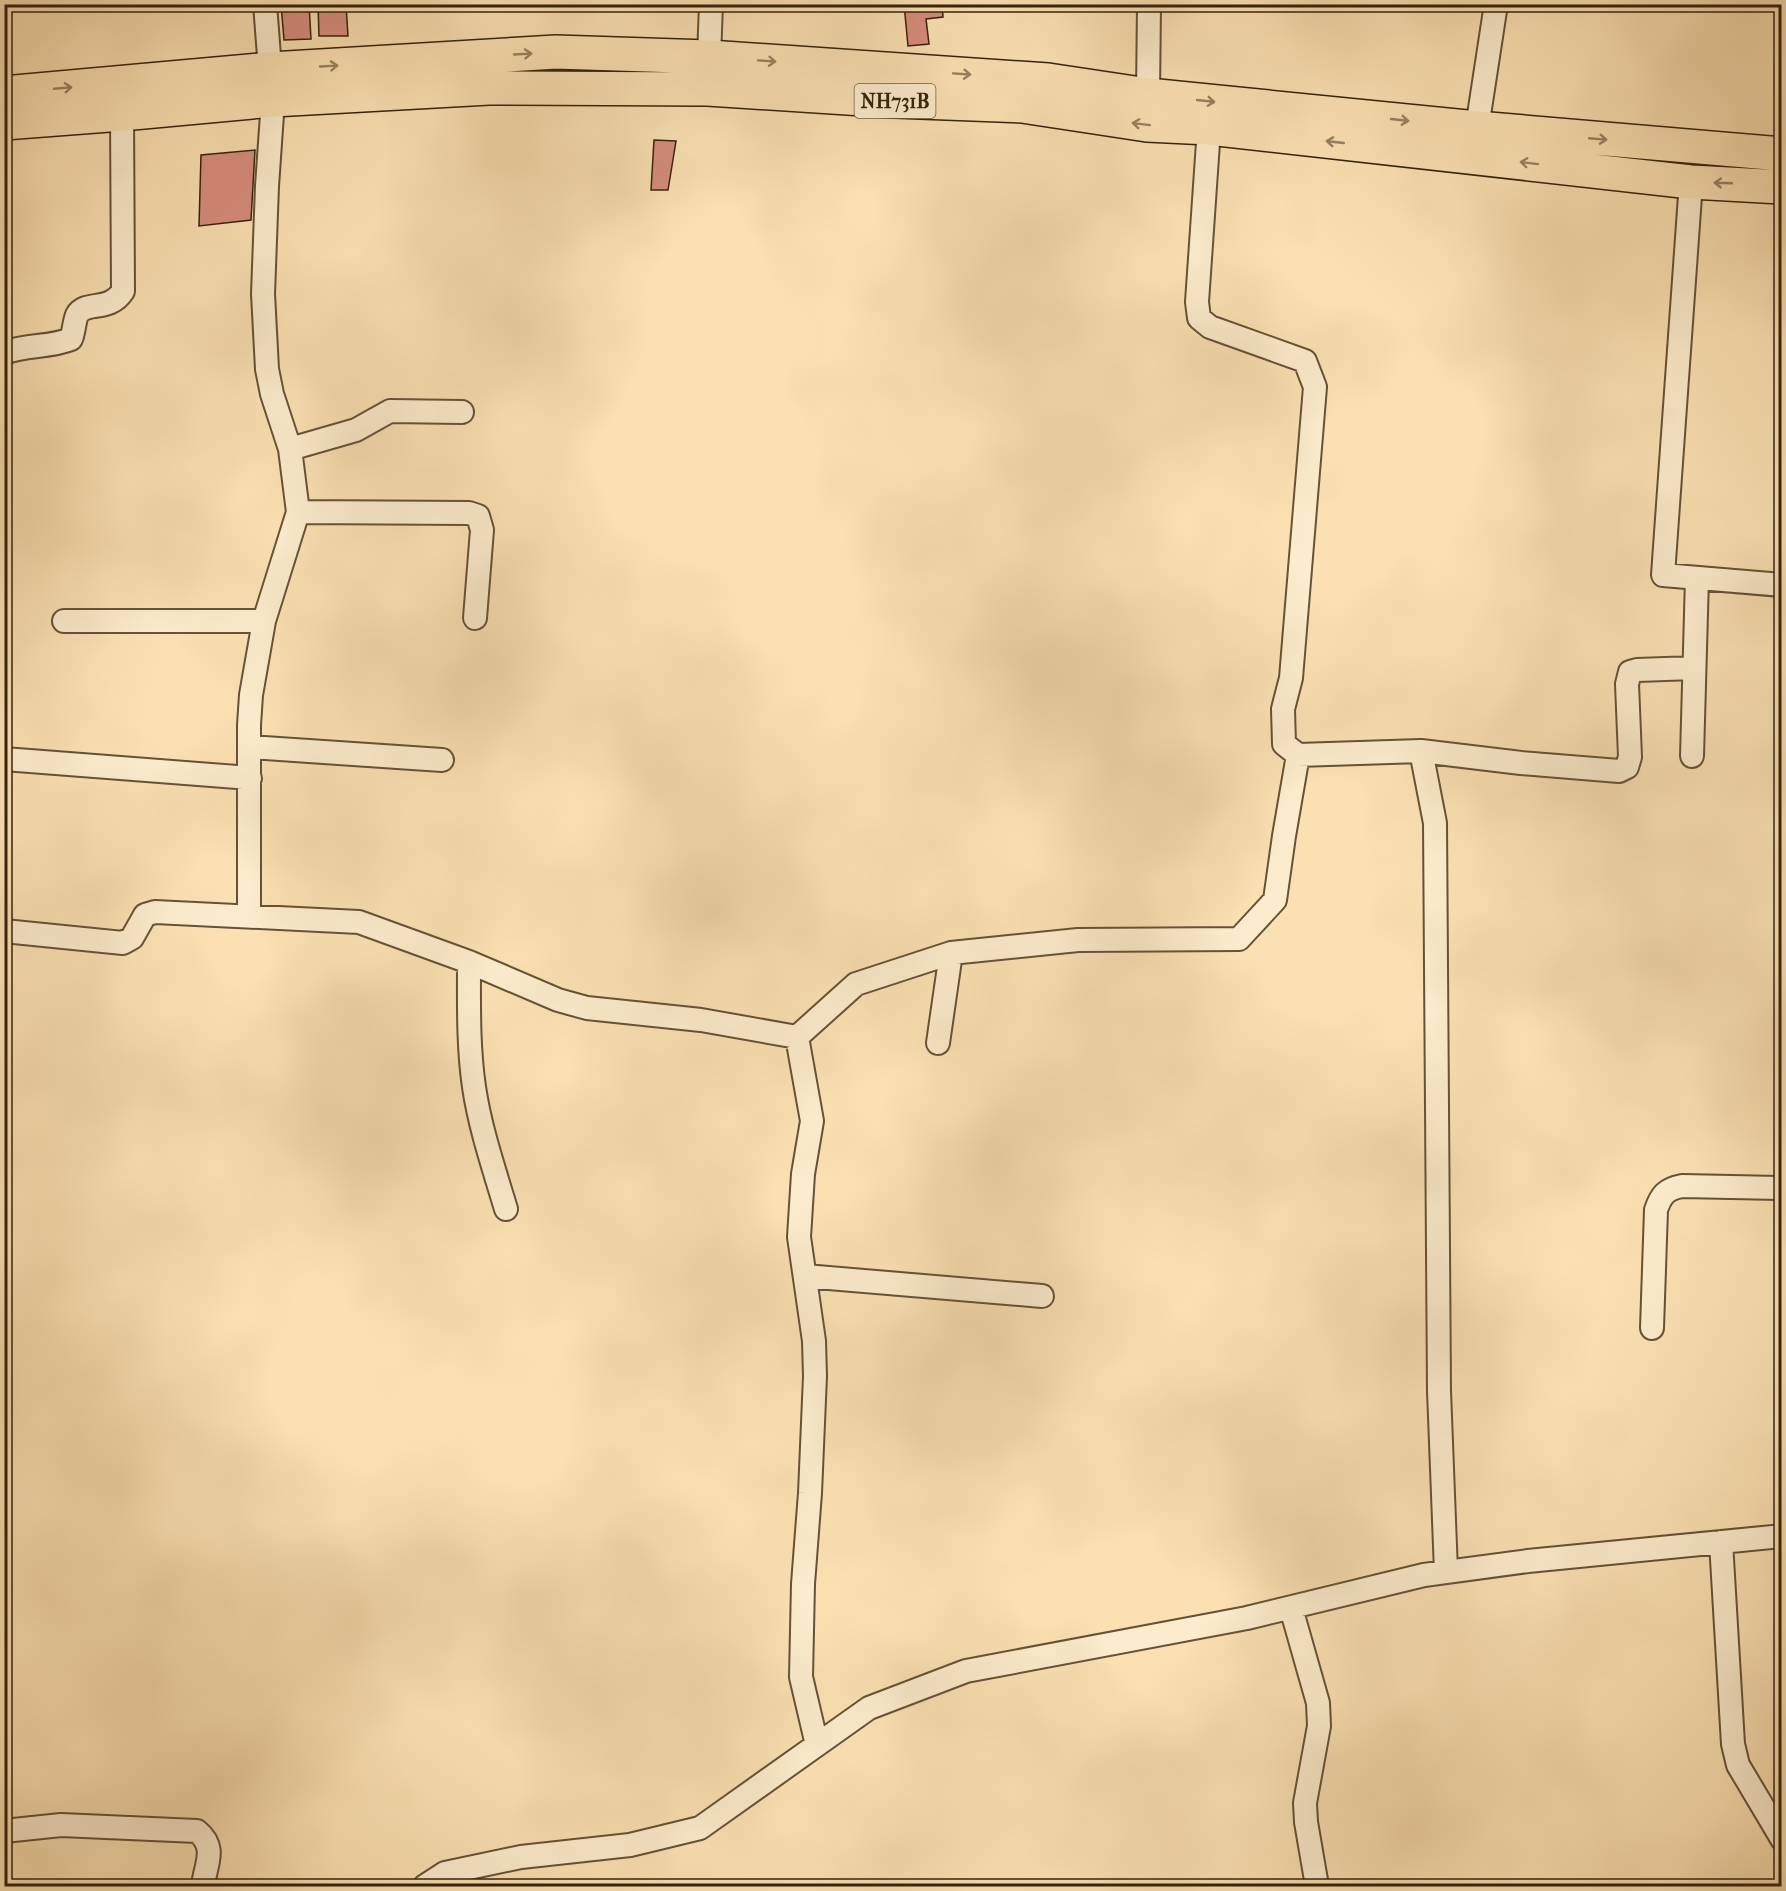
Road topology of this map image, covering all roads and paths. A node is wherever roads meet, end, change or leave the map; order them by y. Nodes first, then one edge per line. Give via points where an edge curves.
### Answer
1 (265, 4) edge
2 (711, 4) edge
3 (1149, 4) edge
4 (1496, 4) edge
5 (709, 57) junction
6 (272, 85) junction
7 (4, 93) edge
8 (1148, 95) junction
9 (122, 114) junction
10 (4, 123) edge
11 (1209, 128) junction
12 (1477, 128) junction
13 (1782, 154) edge
14 (1691, 182) junction
15 (1782, 187) edge
16 (4, 353) edge
17 (462, 412) dead end
18 (290, 449) junction
19 (298, 512) junction
20 (1697, 578) junction
21 (1782, 585) edge
22 (475, 618) dead end
23 (64, 621) dead end
24 (264, 621) junction
25 (1694, 668) junction
26 (249, 747) junction
27 (1421, 751) junction
28 (1298, 755) junction
29 (1692, 756) dead end
30 (4, 759) edge
31 (442, 760) dead end
32 (250, 778) junction
33 (249, 916) junction
34 (4, 931) edge
35 (951, 953) junction
36 (469, 962) junction
37 (797, 1037) junction
38 (938, 1043) dead end
39 (1782, 1188) edge
40 (506, 1209) dead end
41 (805, 1276) junction
42 (1042, 1296) dead end
43 (1652, 1328) dead end
44 (1782, 1536) edge
45 (1721, 1542) junction
46 (1446, 1572) junction
47 (1291, 1608) junction
48 (817, 1746) junction
49 (4, 1831) edge
50 (1782, 1839) edge
51 (203, 1887) edge
52 (425, 1887) edge
53 (1317, 1887) edge

1 - 6 street
2 - 5 street
3 - 8 street
4 - 12 street
6 -> 5 highway via 556,52
5 -> 8 highway via 1048,80
7 -> 6 highway
6 - 9 highway, NH731B
11 -> 6 highway, NH731B via 1147,125 1022,106 708,89
6 - 18 street via 263,294 267,369
8 -> 12 highway
9 - 10 highway, NH731B
9 - 16 street via 123,291 112,303 83,309 77,315 71,339
14 -> 11 highway, NH731B
11 - 28 street via 1199,318 1210,327 1305,361 1315,387 1291,678 1283,709 1284,744
12 -> 13 highway
15 -> 14 highway, NH731B
14 - 20 street via 1663,575
17 - 18 street via 390,411 356,430
18 - 19 street
19 - 22 street via 478,516 482,530
19 - 24 street
20 - 21 street
20 - 25 street
23 - 24 street
24 - 26 street via 251,694
25 - 27 street via 1630,672 1630,757 1627,767 1619,771
25 - 29 street
26 - 31 street
26 - 32 street
27 - 28 street
27 - 46 street via 1435,823 1439,1391
28 - 35 street via 1275,900 1239,939 1078,940
30 - 32 street
32 - 33 street
33 - 34 street via 155,912 146,915 132,938 123,943
33 - 36 street via 359,922
35 - 37 street via 856,984
35 - 38 street
36 - 37 street via 558,1000 587,1008 701,1020
36 - 40 street via 474,1090
37 - 41 street via 812,1120 803,1174 799,1238
39 - 43 street via 1682,1186 1661,1196 1656,1210
41 - 42 street
41 - 48 street via 815,1376 801,1677
44 - 45 street
45 - 46 street
45 - 50 street via 1733,1744 1738,1765
46 - 47 street
47 - 48 street via 966,1671 869,1708
47 - 53 street via 1318,1702 1319,1726 1305,1803
48 - 52 street via 700,1828 630,1845 521,1857 478,1866 446,1873
49 - 51 street via 61,1825 197,1832 207,1839 209,1852

